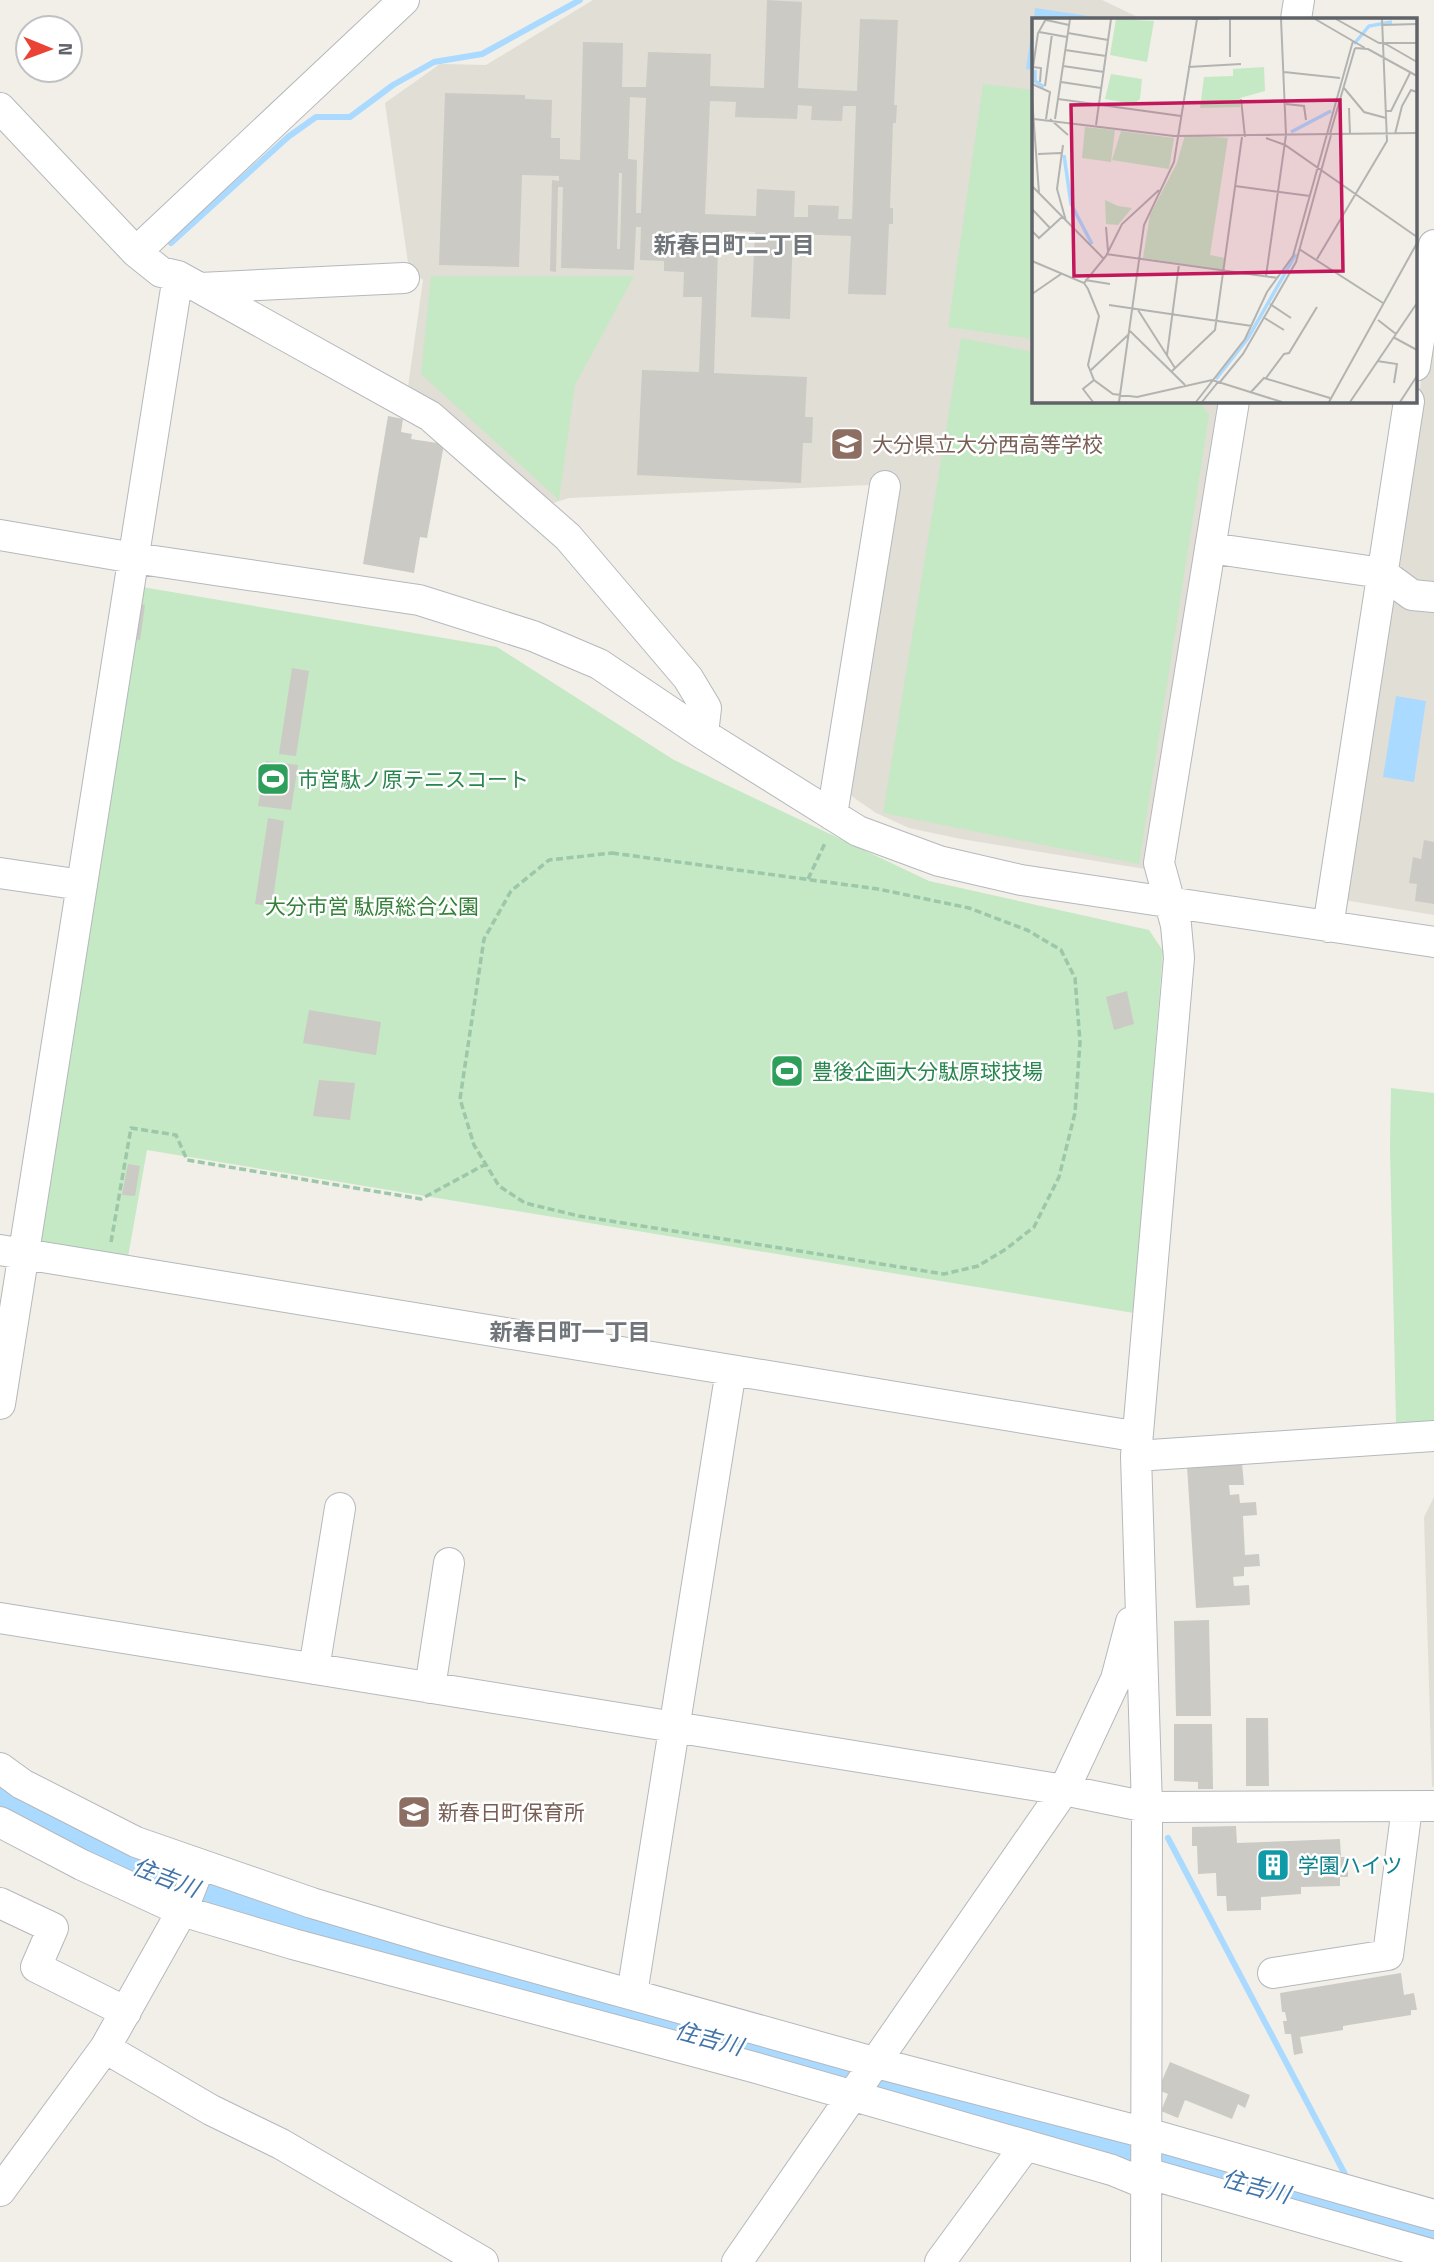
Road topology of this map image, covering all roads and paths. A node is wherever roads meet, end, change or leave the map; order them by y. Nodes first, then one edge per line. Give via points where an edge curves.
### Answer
1 (404, 0) edge
2 (1299, 0) edge
3 (1296, 18) edge
4 (0, 108) edge
5 (1416, 234) edge
6 (1434, 237) edge
7 (1434, 245) edge
8 (136, 252) junction
9 (404, 278) dead end
10 (189, 282) junction
11 (1416, 360) edge
12 (1234, 402) edge
13 (1409, 402) edge
14 (885, 486) dead end
15 (0, 535) edge
16 (1210, 548) junction
17 (134, 558) junction
18 (1382, 573) junction
19 (1434, 597) edge
20 (703, 734) junction
21 (829, 828) junction
22 (0, 873) edge
23 (808, 879) junction
24 (82, 886) junction
25 (1171, 903) junction
26 (1328, 926) junction
27 (1434, 942) edge
28 (486, 1164) junction
29 (11, 1252) edge
30 (107, 1268) junction
31 (731, 1370) junction
32 (0, 1405) edge
33 (1434, 1436) edge
34 (1137, 1445) junction
35 (340, 1508) dead end
36 (1137, 1524) junction
37 (449, 1563) dead end
38 (0, 1618) edge
39 (314, 1669) junction
40 (430, 1688) junction
41 (675, 1727) junction
42 (0, 1768) edge
43 (1064, 1790) junction
44 (1420, 1806) edge
45 (1147, 1807) junction
46 (0, 1822) edge
47 (199, 1868) junction
48 (0, 1903) edge
49 (185, 1905) junction
50 (1273, 1973) dead end
51 (632, 1994) junction
52 (126, 2012) junction
53 (106, 2048) junction
54 (877, 2063) junction
55 (853, 2097) junction
56 (1146, 2133) junction
57 (1026, 2145) junction
58 (1146, 2178) junction
59 (0, 2191) edge
60 (1434, 2215) edge
61 (1434, 2255) edge
62 (483, 2262) edge
63 (737, 2262) edge
64 (940, 2262) edge
65 (1146, 2262) edge

1 - 8 street
2 - 3 street
4 - 8 street
5 - 6 street
7 - 11 street
8 - 10 street via 161,272
9 - 10 street
10 - 17 street
10 - 20 street via 430,416 568,537 688,677 706,708
12 - 16 street
13 - 18 street
14 - 21 street
15 - 17 street
16 - 18 street
16 - 25 street via 1159,863
17 - 20 street via 432,604 533,636 599,664
17 - 24 street
18 - 19 street via 1412,595
18 - 26 street
20 - 21 street
21 - 23 path
21 - 25 street via 859,831 939,861 1021,880
22 - 24 street
23 - 28 path via 612,853 550,860 511,891 484,939 460,1099 474,1145
23 - 28 path via 969,908 1027,930 1061,950 1075,978 1080,1042 1075,1113 1059,1177 1034,1227 978,1266 944,1274 566,1213 525,1203 499,1186
24 - 29 street
25 - 26 street
25 - 34 street via 1179,978
26 - 27 street
28 - 30 path via 421,1199 187,1160 176,1136 131,1128
29 - 30 street
29 - 32 street
30 - 31 street
31 - 34 street via 1121,1434
31 - 41 street
33 - 34 street
34 - 36 street
35 - 39 street
36 - 43 street via 1131,1625 1116,1679
36 - 45 street
37 - 40 street
38 - 39 street
39 - 40 street
40 - 41 street
41 - 43 street
41 - 51 street
42 - 47 street via 80,1815
43 - 45 street
43 - 54 street
44 - 45 street
44 - 50 street via 1388,1955
45 - 56 street
46 - 49 street via 82,1865
47 - 49 street
47 - 51 street
48 - 52 street via 53,1928 36,1966
49 - 52 street
49 - 55 street via 293,1944
51 - 54 street
52 - 53 street
53 - 59 street
53 - 62 street
54 - 55 street
54 - 56 street
55 - 57 street
55 - 63 street
56 - 58 street
56 - 60 street
57 - 58 street
57 - 64 street
58 - 61 street
58 - 65 street

